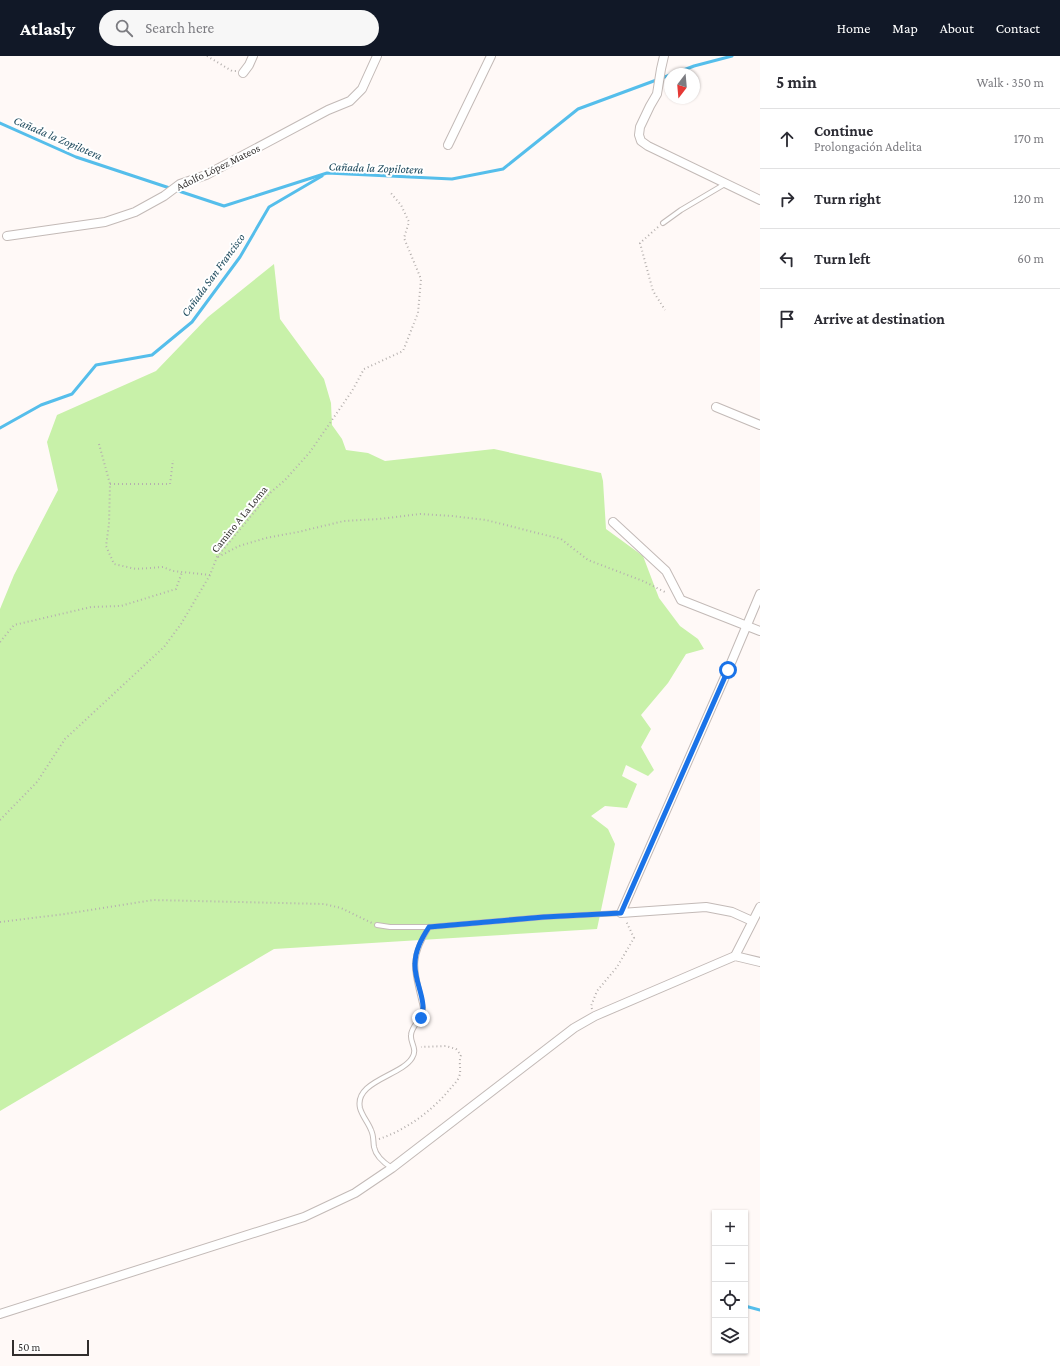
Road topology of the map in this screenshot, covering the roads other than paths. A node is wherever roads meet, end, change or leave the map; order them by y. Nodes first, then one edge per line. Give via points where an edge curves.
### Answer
1 (253, 56) edge
2 (377, 56) edge
3 (490, 56) edge
4 (664, 56) edge
5 (243, 72) road end
6 (448, 145) dead end
7 (726, 184) junction
8 (760, 200) edge
9 (663, 223) road end
10 (7, 236) dead end
11 (716, 407) dead end
12 (760, 425) edge
13 (613, 522) dead end
14 (760, 594) edge
15 (747, 625) junction
16 (760, 631) edge
17 (760, 907) edge
18 (621, 913) junction
19 (752, 921) junction
20 (377, 925) road end
21 (429, 927) junction
22 (736, 956) junction
23 (760, 962) edge
24 (392, 1168) junction
25 (0, 1314) edge

1 - 5 street
2 - 10 street, Adolfo López Mateos via 362,89 350,101 328,110 206,176 180,184 135,212 105,222
3 - 6 street
4 - 7 street via 657,94 640,127 641,141
7 - 8 street
7 - 9 lane
11 - 12 street
13 - 15 street via 666,571 681,600
14 - 15 street
15 - 16 street
15 - 18 street
17 - 19 street
18 - 19 street via 706,907 732,912
18 - 21 lane
19 - 22 street
20 - 21 lane
21 - 24 lane via 415,956 415,971 423,1008 421,1018 412,1030 413,1058 367,1088 363,1092 360,1104 378,1155
22 - 23 street
22 - 24 street via 595,1016 574,1028
24 - 25 street via 355,1192 304,1217

